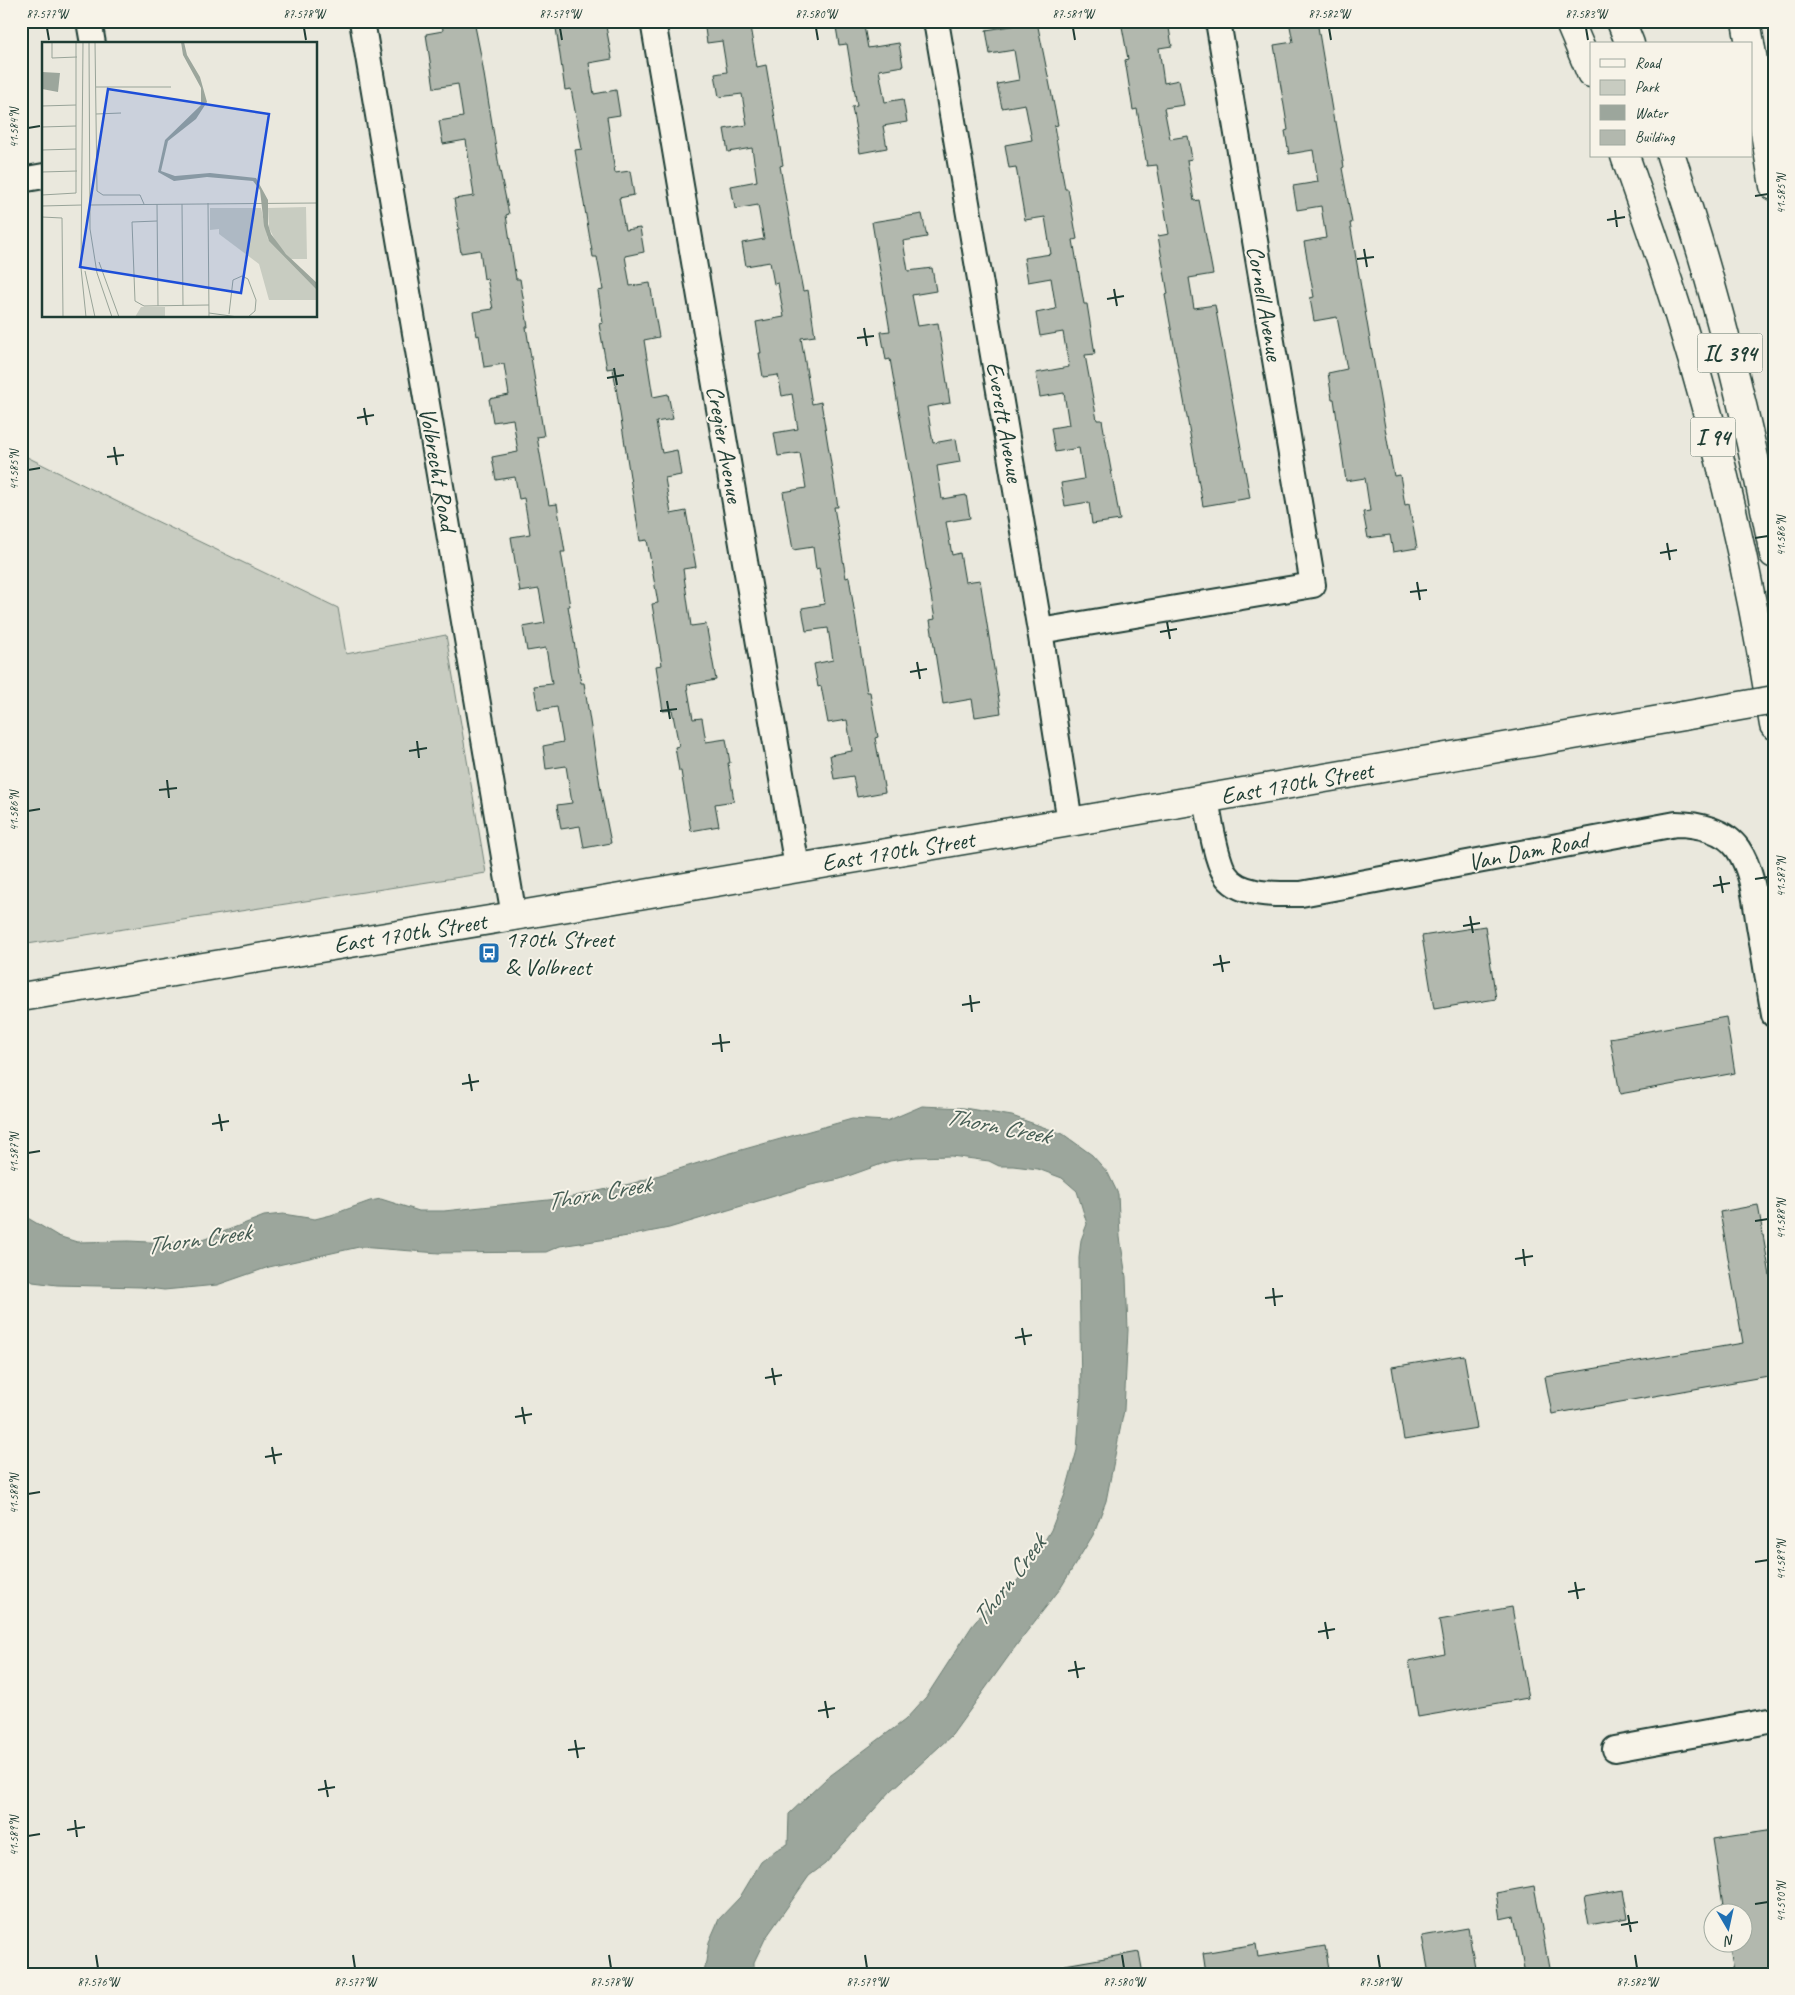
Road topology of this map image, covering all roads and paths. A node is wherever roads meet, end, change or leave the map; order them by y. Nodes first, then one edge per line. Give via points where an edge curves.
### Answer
1 (88, 21) edge
2 (362, 21) edge
3 (653, 21) edge
4 (936, 21) edge
5 (1218, 21) edge
6 (1569, 21) edge
7 (1621, 21) edge
8 (1746, 21) edge
9 (93, 42) edge
10 (1629, 42) edge
11 (1750, 42) edge
12 (1752, 55) edge
13 (1590, 71) edge
14 (1626, 158) edge
15 (1672, 158) edge
16 (42, 176) edge
17 (21, 180) edge
18 (1774, 186) edge
19 (1774, 554) edge
20 (1040, 632) junction
21 (1774, 700) edge
22 (1774, 725) edge
23 (1206, 799) junction
24 (1070, 822) junction
25 (797, 868) junction
26 (514, 916) junction
27 (32, 995) edge
28 (1774, 1015) edge
29 (1774, 1720) edge
30 (1615, 1749) dead end

1 - 9 street
2 - 26 street, Volbrecht Road
3 - 25 street, Cregier Avenue
4 - 20 street, Everett Avenue
5 - 20 street, Cornell Avenue via 1313,585
6 - 13 main road
7 - 10 main road
8 - 11 main road
12 - 18 main road
14 - 22 main road, I 94 via 1681,322 1724,478 1760,639
15 - 19 main road, IL 394 via 1725,333
16 - 17 street
20 - 24 street, Everett Avenue
21 - 23 main road, East 170th Street, bridge
23 - 24 main road, East 170th Street
23 - 28 street, Van Dam Road via 1226,875 1237,885 1272,895 1301,894 1662,826 1689,824 1704,827 1737,847 1746,863
24 - 25 main road, East 170th Street
25 - 26 main road, East 170th Street
26 - 27 main road, East 170th Street
29 - 30 street

